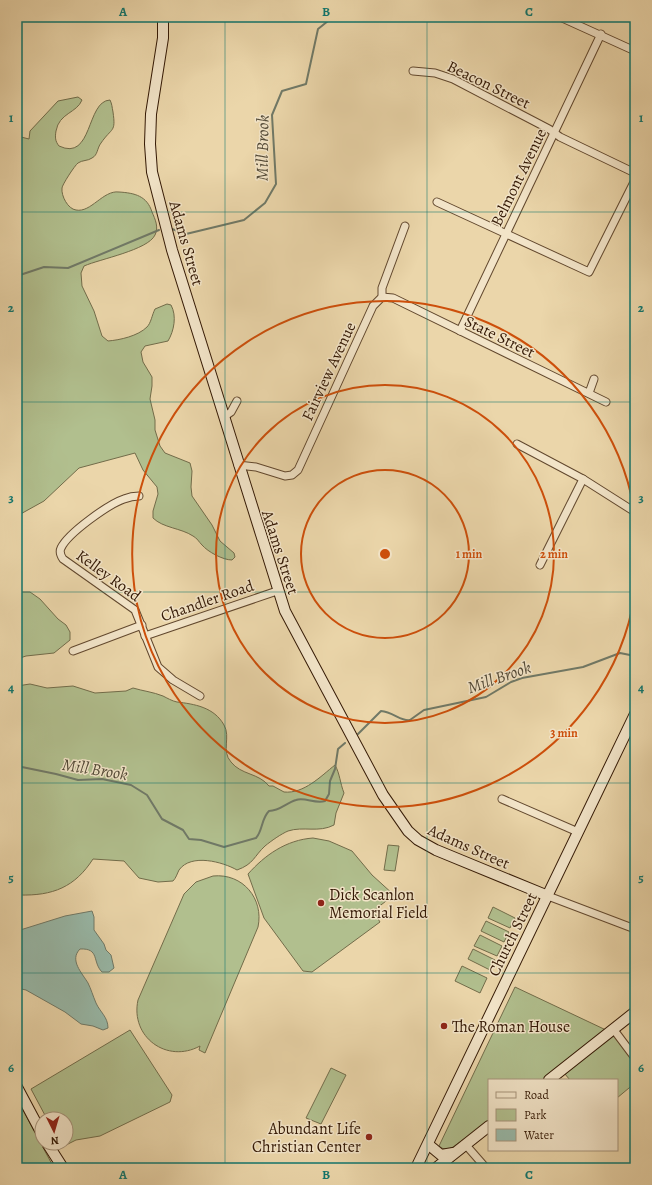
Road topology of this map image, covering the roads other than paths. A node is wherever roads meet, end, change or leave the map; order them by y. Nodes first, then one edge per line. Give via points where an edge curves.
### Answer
1 (163, 17) edge
2 (560, 17) edge
3 (601, 34) junction
4 (635, 51) edge
5 (413, 71) dead end
6 (555, 134) junction
7 (635, 174) edge
8 (635, 180) edge
9 (437, 202) dead end
10 (405, 226) dead end
11 (506, 234) junction
12 (382, 297) junction
13 (460, 331) junction
14 (594, 380) dead end
15 (589, 393) junction
16 (237, 401) dead end
17 (606, 402) dead end
18 (224, 417) junction
19 (517, 444) dead end
20 (238, 465) junction
21 (582, 479) junction
22 (139, 496) dead end
23 (635, 512) edge
24 (540, 565) dead end
25 (278, 591) junction
26 (142, 625) junction
27 (146, 636) junction
28 (73, 651) dead end
29 (200, 696) dead end
30 (635, 714) edge
31 (502, 799) dead end
32 (578, 832) junction
33 (548, 896) junction
34 (635, 929) edge
35 (635, 1012) edge
36 (614, 1030) junction
37 (635, 1058) edge
38 (550, 1079) edge
39 (17, 1087) edge
40 (34, 1119) edge
41 (488, 1127) edge
42 (465, 1144) junction
43 (429, 1145) junction
44 (52, 1151) edge
45 (455, 1152) junction
46 (63, 1168) edge
47 (416, 1168) edge
48 (436, 1168) edge
49 (486, 1168) edge

1 - 18 street, Adams Street via 162,43 151,114 152,172 172,250
2 - 3 street
3 - 4 street
3 - 6 street, Belmont Avenue
5 - 6 street, Beacon Street via 435,73 453,79
6 - 7 street, Beacon Street
6 - 11 street, Belmont Avenue
8 - 11 street via 589,272
9 - 11 street
10 - 12 street, Fairview Avenue via 382,288
11 - 13 street, Belmont Avenue
12 - 13 street, State Street via 393,298
12 - 20 street, Fairview Avenue via 373,306 302,462 294,474 285,476 256,467
13 - 15 street, State Street
14 - 15 street
15 - 17 street, State Street
16 - 18 street via 231,412
18 - 20 street, Adams Street
19 - 21 street
20 - 25 street, Adams Street
21 - 23 street
21 - 24 street
22 - 26 street, Kelley Road via 124,499 98,513 64,544 60,552 63,559 133,608
25 - 27 street, Chandler Road
25 - 33 street, Adams Street via 295,631 383,795 408,831 436,850
26 - 27 street, Kelley Road
26 - 28 street
27 - 29 street, Kelley Road via 158,667
30 - 32 street, Church Street
31 - 32 street
32 - 33 street, Church Street
33 - 34 street, Adams Street
33 - 43 street, Church Street
35 - 36 street
36 - 37 street
36 - 38 street
39 - 40 street
41 - 42 street
42 - 45 street
42 - 49 street
43 - 45 street via 441,1155
43 - 47 street, Church Street
44 - 46 street
45 - 48 street

